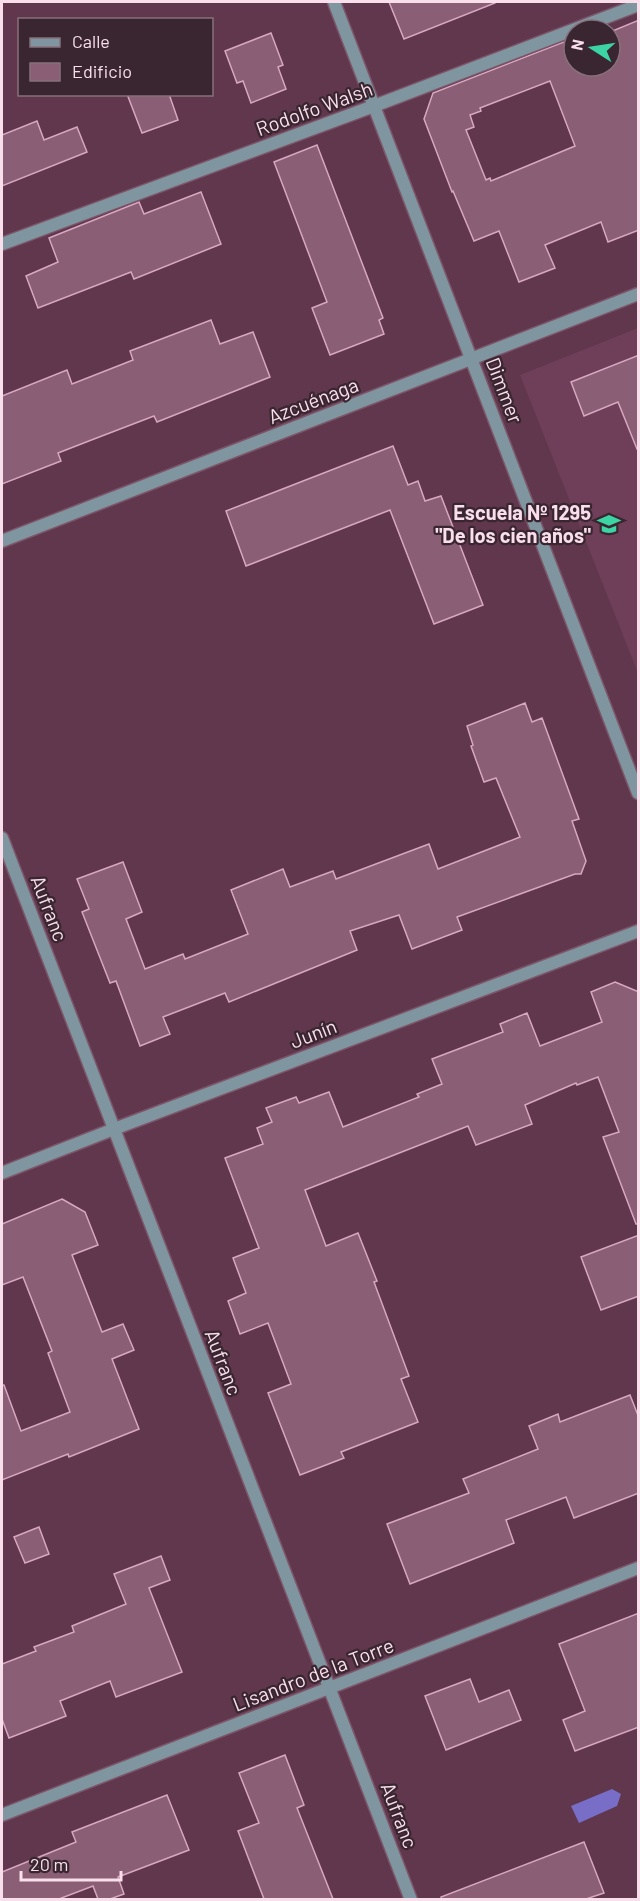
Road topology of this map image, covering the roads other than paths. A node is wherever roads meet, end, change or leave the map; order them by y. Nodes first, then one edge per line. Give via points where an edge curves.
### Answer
1 (334, 2) edge
2 (639, 5) edge
3 (375, 106) junction
4 (2, 244) edge
5 (639, 294) edge
6 (472, 359) junction
7 (2, 541) edge
8 (639, 793) edge
9 (2, 838) edge
10 (7, 867) edge
11 (639, 931) edge
12 (114, 1129) junction
13 (2, 1173) edge
14 (639, 1568) edge
15 (330, 1688) junction
16 (2, 1815) edge
17 (411, 1899) edge

1 - 3 street, Dimmer
2 - 3 street, Rodolfo Walsh
3 - 4 street, Rodolfo Walsh
3 - 6 street, Dimmer
5 - 6 street, Azcuénaga
6 - 7 street, Azcuénaga
6 - 8 street, Dimmer
9 - 10 street, Aufranc
10 - 12 street, Aufranc
11 - 12 street, Junín
12 - 13 street, Junín
12 - 15 street, Aufranc
14 - 15 street, Lisandro de la Torre
15 - 16 street, Lisandro de la Torre
15 - 17 street, Aufranc

